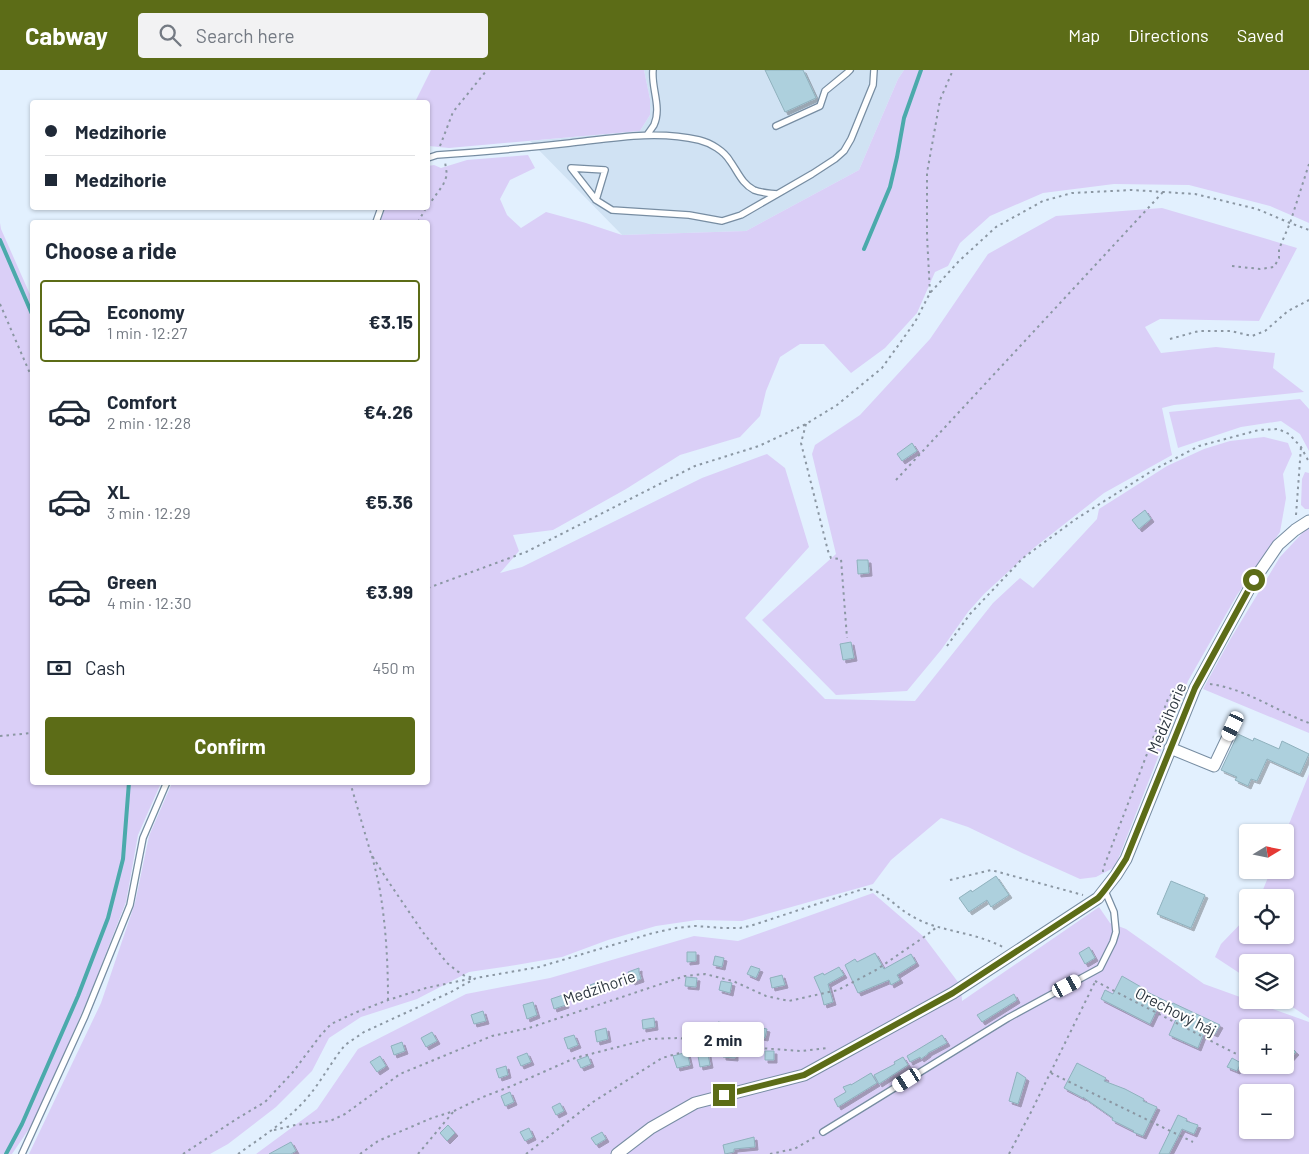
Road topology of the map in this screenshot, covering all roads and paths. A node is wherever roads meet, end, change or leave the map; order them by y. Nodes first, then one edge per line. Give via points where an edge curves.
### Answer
1 (487, 70) edge
2 (653, 70) edge
3 (850, 70) edge
4 (874, 70) edge
5 (953, 70) edge
6 (776, 126) dead end
7 (647, 135) junction
8 (437, 155) junction
9 (444, 155) junction
10 (430, 157) edge
11 (1309, 164) edge
12 (1163, 192) junction
13 (777, 194) junction
14 (596, 200) junction
15 (430, 203) edge
16 (1290, 223) junction
17 (1309, 230) edge
18 (1232, 266) dead end
19 (930, 293) junction
20 (1309, 300) edge
21 (0, 304) edge
22 (1170, 339) dead end
23 (30, 373) edge
24 (806, 424) junction
25 (1301, 447) junction
26 (1309, 462) edge
27 (896, 480) dead end
28 (1309, 521) edge
29 (1295, 530) junction
30 (430, 587) edge
31 (847, 638) dead end
32 (947, 646) dead end
33 (1196, 685) junction
34 (1309, 724) edge
35 (1233, 726) dead end
36 (30, 733) edge
37 (0, 736) edge
38 (1170, 748) junction
39 (166, 785) edge
40 (351, 785) edge
41 (371, 854) junction
42 (950, 880) dead end
43 (1101, 894) junction
44 (937, 927) junction
45 (1016, 952) junction
46 (1100, 968) junction
47 (476, 978) junction
48 (1095, 981) junction
49 (388, 1000) junction
50 (713, 1043) junction
51 (835, 1048) dead end
52 (1239, 1055) edge
53 (1051, 1073) junction
54 (454, 1112) junction
55 (271, 1131) junction
56 (823, 1132) joint
57 (1193, 1142) dead end
58 (22, 1154) edge
59 (183, 1154) edge
60 (238, 1154) edge
61 (360, 1154) edge
62 (418, 1154) edge
63 (526, 1154) edge
64 (617, 1154) edge
65 (770, 1154) edge
66 (1009, 1154) edge

1 - 8 path via 453,112
2 - 7 lane via 657,116
3 - 6 lane via 825,91 820,106
4 - 13 lane via 873,86 844,151
5 - 19 path via 940,100 927,173
7 - 9 lane
7 - 13 lane via 701,141 719,149 753,190
8 - 9 lane
8 - 10 lane
9 - 15 path via 447,175
11 - 16 path
12 - 16 path via 1194,194 1257,209
12 - 19 path via 1072,193 1043,201 996,227
12 - 27 path
13 - 14 lane via 741,215 722,221 689,215 612,210
14 - 14 lane via 605,170 571,168 583,185
16 - 17 path
16 - 18 path via 1274,267
19 - 24 path via 916,322 882,368 837,405
20 - 22 path via 1252,336 1200,331
21 - 23 path
24 - 30 path via 759,446 695,466 526,552
24 - 31 path via 802,443 828,551 831,558 841,559
25 - 26 path
25 - 29 path
25 - 32 path via 1289,434 1278,429 1259,430 1199,446 1155,469 1076,519 1023,558 970,614
28 - 29 street, Medzihorie
29 - 33 street, Medzihorie via 1278,545 1254,580
33 - 34 path via 1221,685 1237,690
33 - 38 street, Medzihorie
33 - 43 path via 1175,689 1168,699 1102,869
35 - 38 street via 1214,766
36 - 37 path
38 - 43 street, Medzihorie via 1126,859
39 - 58 lane via 143,838 130,905 85,1016
40 - 41 path
41 - 47 path via 442,957 465,976
41 - 49 path via 384,916
42 - 43 path via 991,870 1074,893
43 - 45 street, Medzihorie
43 - 46 lane via 1114,912 1116,932
44 - 45 path
44 - 47 path via 910,916 880,893 863,889 750,926 676,928 539,967
44 - 55 path, Medzihorie via 876,970 838,990 790,1001 766,996 733,981 705,974 685,976 530,1028 492,1036 400,1074 345,1114 330,1121
45 - 64 street, Medzihorie via 953,993 804,1075 695,1103 651,1128
46 - 48 path
46 - 56 lane via 1008,1018
47 - 49 path
47 - 55 path via 352,1039 307,1097
48 - 52 path, Orechový háj
48 - 53 path
49 - 59 path via 331,1024 265,1102
50 - 51 path via 801,1051
50 - 54 path via 679,1038 649,1039 575,1058
50 - 63 path via 662,1058 593,1102
53 - 57 path
53 - 66 path
54 - 61 path via 378,1142
54 - 62 path
55 - 60 path
56 - 65 path via 794,1149

